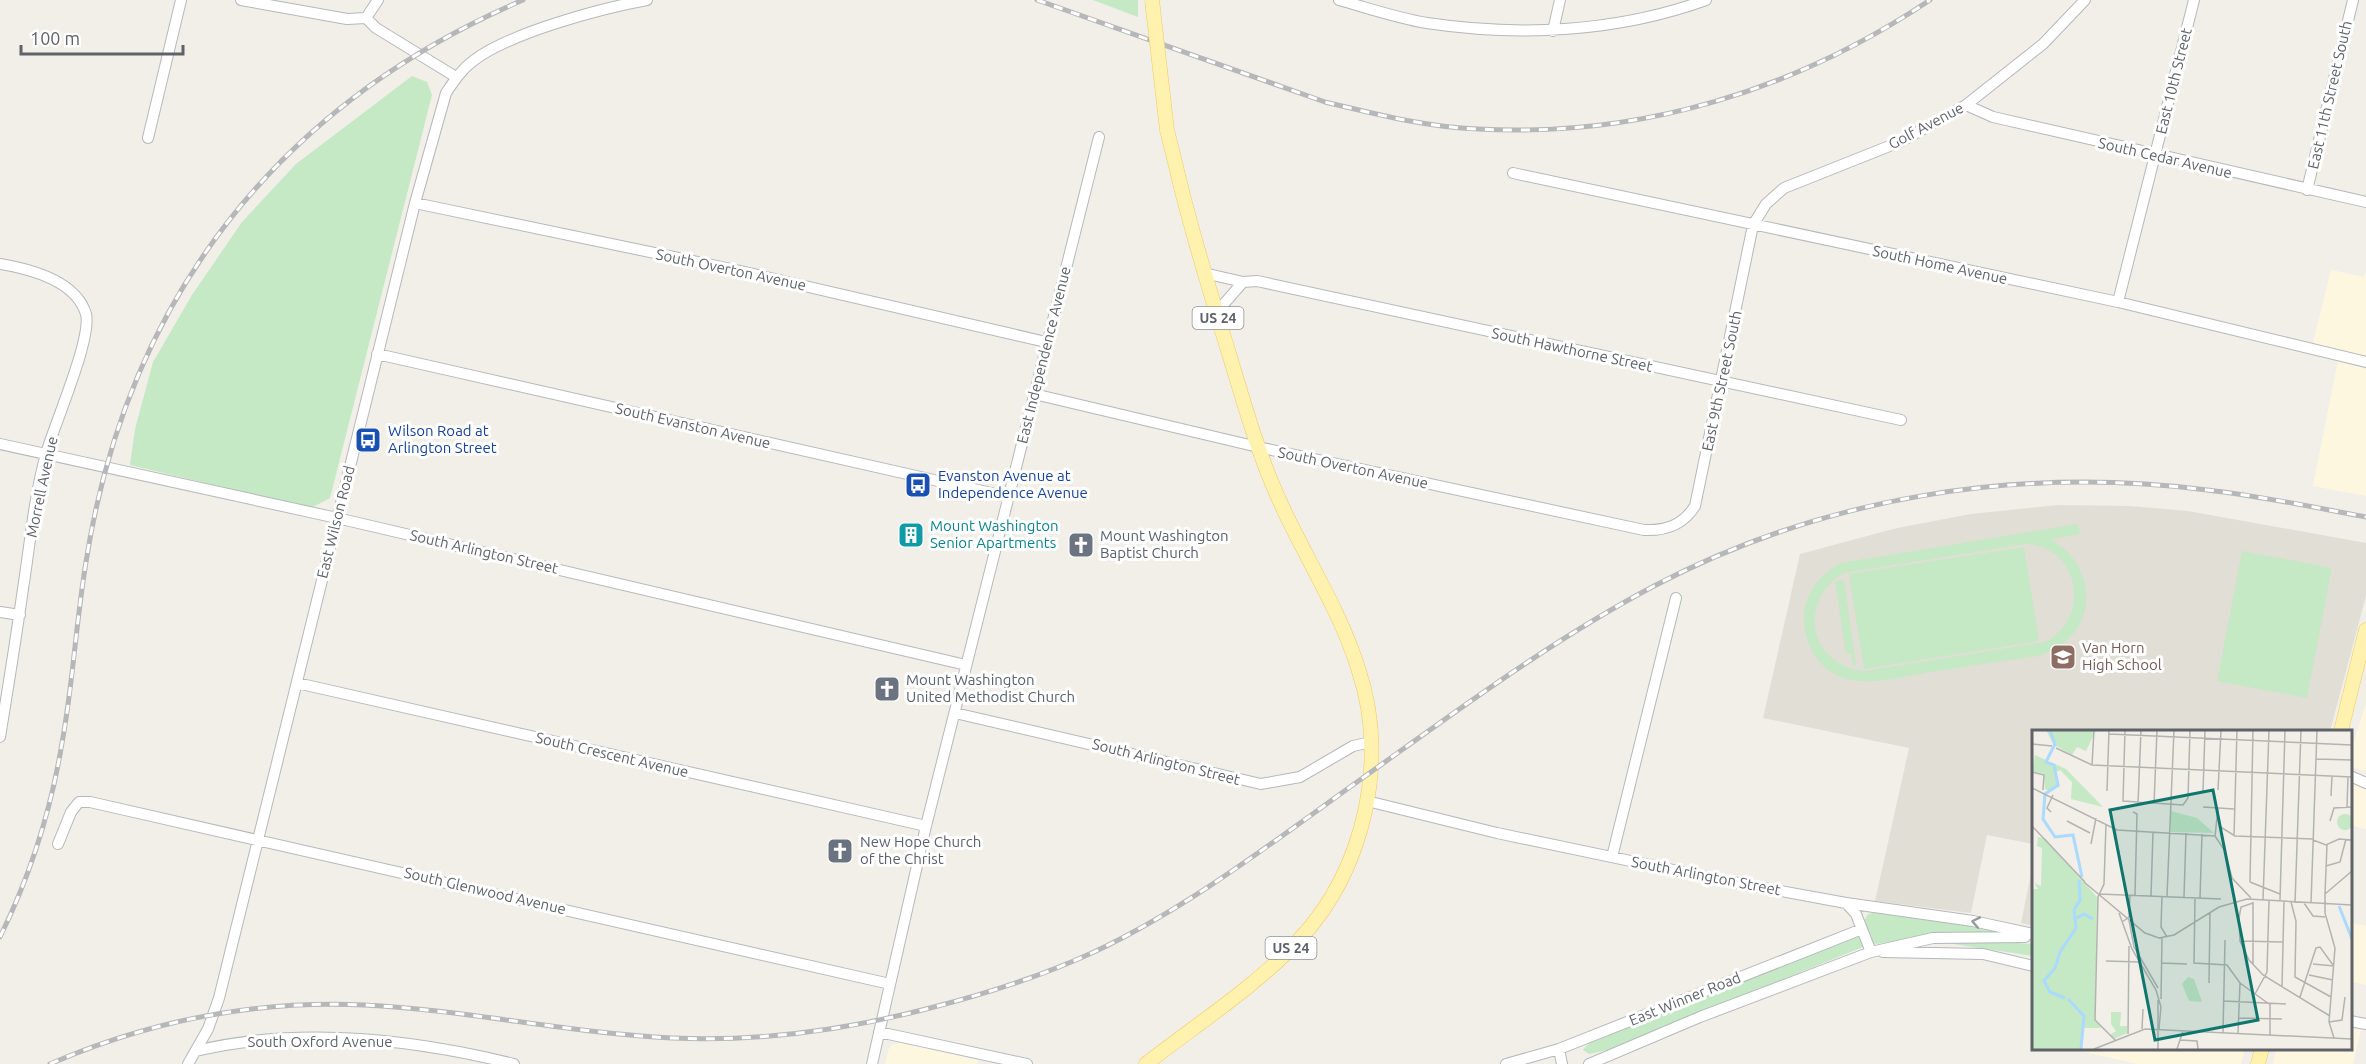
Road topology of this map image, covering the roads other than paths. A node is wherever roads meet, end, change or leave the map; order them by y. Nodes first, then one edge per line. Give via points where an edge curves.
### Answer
1 (181, 0) edge
2 (241, 0) edge
3 (378, 0) edge
4 (647, 0) edge
5 (1152, 0) edge
6 (1339, 0) edge
7 (1560, 0) edge
8 (1706, 0) edge
9 (2085, 0) edge
10 (2194, 0) edge
11 (2353, 0) edge
12 (366, 18) junction
13 (1553, 31) junction
14 (456, 77) junction
15 (1966, 105) junction
16 (1099, 137) dead end
17 (148, 138) dead end
18 (2156, 156) junction
19 (1513, 173) dead end
20 (2307, 190) junction
21 (2366, 202) edge
22 (415, 203) junction
23 (1754, 225) junction
24 (0, 264) edge
25 (1204, 273) junction
26 (1243, 282) junction
27 (2118, 302) junction
28 (1216, 313) junction
29 (1046, 342) junction
30 (377, 354) junction
31 (2366, 362) edge
32 (1722, 382) junction
33 (1034, 394) junction
34 (1901, 420) dead end
35 (0, 444) edge
36 (1258, 447) junction
37 (46, 455) junction
38 (1009, 497) junction
39 (337, 519) junction
40 (1674, 525) joint
41 (1676, 598) dead end
42 (0, 612) edge
43 (20, 615) junction
44 (2366, 630) edge
45 (966, 665) junction
46 (297, 683) junction
47 (955, 713) junction
48 (2341, 730) edge
49 (0, 737) edge
50 (1371, 742) junction
51 (2351, 777) edge
52 (2366, 783) edge
53 (1374, 802) junction
54 (926, 826) junction
55 (258, 839) junction
56 (58, 844) dead end
57 (1612, 857) junction
58 (1846, 903) junction
59 (1862, 929) junction
60 (2032, 936) edge
61 (2032, 936) edge
62 (1871, 952) junction
63 (2032, 966) edge
64 (890, 984) junction
65 (2351, 1021) edge
66 (2366, 1024) edge
67 (879, 1032) junction
68 (1559, 1049) junction
69 (2262, 1049) edge
70 (196, 1051) junction
71 (188, 1064) edge
72 (514, 1064) edge
73 (872, 1064) edge
74 (1028, 1064) edge
75 (1146, 1064) edge
76 (1506, 1064) edge
77 (1562, 1064) edge
78 (1589, 1064) edge
79 (2258, 1064) edge

1 - 17 street
2 - 12 street via 347,19
3 - 12 street
4 - 14 street, East Wilson Road via 562,22 494,48 472,61
5 - 25 main road, US 24, bridge via 1167,130
6 - 13 street via 1424,22 1486,30
7 - 13 street
8 - 13 street via 1624,22
9 - 15 street, Golf Avenue via 2043,44
10 - 18 street, East 10th Street
11 - 20 street, East 11th Street South
12 - 14 street
14 - 22 street, East Wilson Road via 440,110
15 - 18 street, South Cedar Avenue via 1993,117
15 - 23 street, Golf Avenue via 1902,141 1784,188 1766,204
16 - 29 street, East Independence Avenue
18 - 20 street, South Cedar Avenue
18 - 27 street, East 10th Street
19 - 23 street, South Home Avenue
20 - 21 street, South Cedar Avenue
22 - 29 street, South Overton Avenue via 736,270
22 - 30 street, East Wilson Road
23 - 27 street, South Home Avenue
23 - 32 street, East 9th Street South
24 - 37 street, Morrell Avenue via 30,269 76,296 87,322
25 - 26 street, South Hawthorne Street
25 - 28 main road, US 24
26 - 28 street
26 - 32 street, South Hawthorne Street via 1257,281
27 - 31 street, South Home Avenue
28 - 36 main road, US 24
29 - 33 street, East Independence Avenue
30 - 38 street, South Evanston Avenue
30 - 39 street, East Wilson Road
32 - 34 street, South Hawthorne Street
32 - 40 street, East 9th Street South via 1695,506 1688,517
33 - 36 street, South Overton Avenue
33 - 38 street, East Independence Avenue
35 - 37 street, South Arlington Street
36 - 40 street, South Overton Avenue via 1644,530 1657,531
36 - 50 main road, US 24 via 1283,509 1352,651 1364,688
37 - 39 street, South Arlington Street
37 - 43 street, Morrell Avenue
38 - 45 street, East Independence Avenue
39 - 45 street, South Arlington Street
39 - 46 street, East Wilson Road
41 - 57 street
42 - 43 street
43 - 49 street, Morrell Avenue
44 - 48 main road
45 - 47 street, East Independence Avenue
46 - 54 street, South Crescent Avenue
46 - 55 street, East Wilson Road
47 - 50 street, South Arlington Street via 1261,784 1300,777 1353,746
47 - 54 street, East Independence Avenue
50 - 53 main road, US 24
51 - 52 street
53 - 57 street, South Arlington Street
53 - 75 main road, US 24 via 1346,867 1311,925 1285,954
54 - 64 street, East Independence Avenue
55 - 56 street, South Glenwood Avenue via 79,802
55 - 64 street, South Glenwood Avenue
55 - 70 street, East Wilson Road via 219,998
57 - 58 street, South Arlington Street
58 - 59 street
60 -> 58 street, South Arlington Street via 1973,921
59 - 62 street
59 - 68 street, East Winner Road
61 - 62 street, East Winner Road via 1933,938
62 - 63 street, East Winner Road via 1976,954
62 - 78 street, East Winner Road
64 - 67 street, East Independence Avenue
65 - 66 street
67 - 73 street, East Independence Avenue
67 - 74 street
68 - 76 street, East Winner Road
68 - 77 street
69 - 79 main road
70 - 71 street, East Wilson Road
70 - 72 street, South Oxford Avenue via 265,1040 377,1040 450,1048

